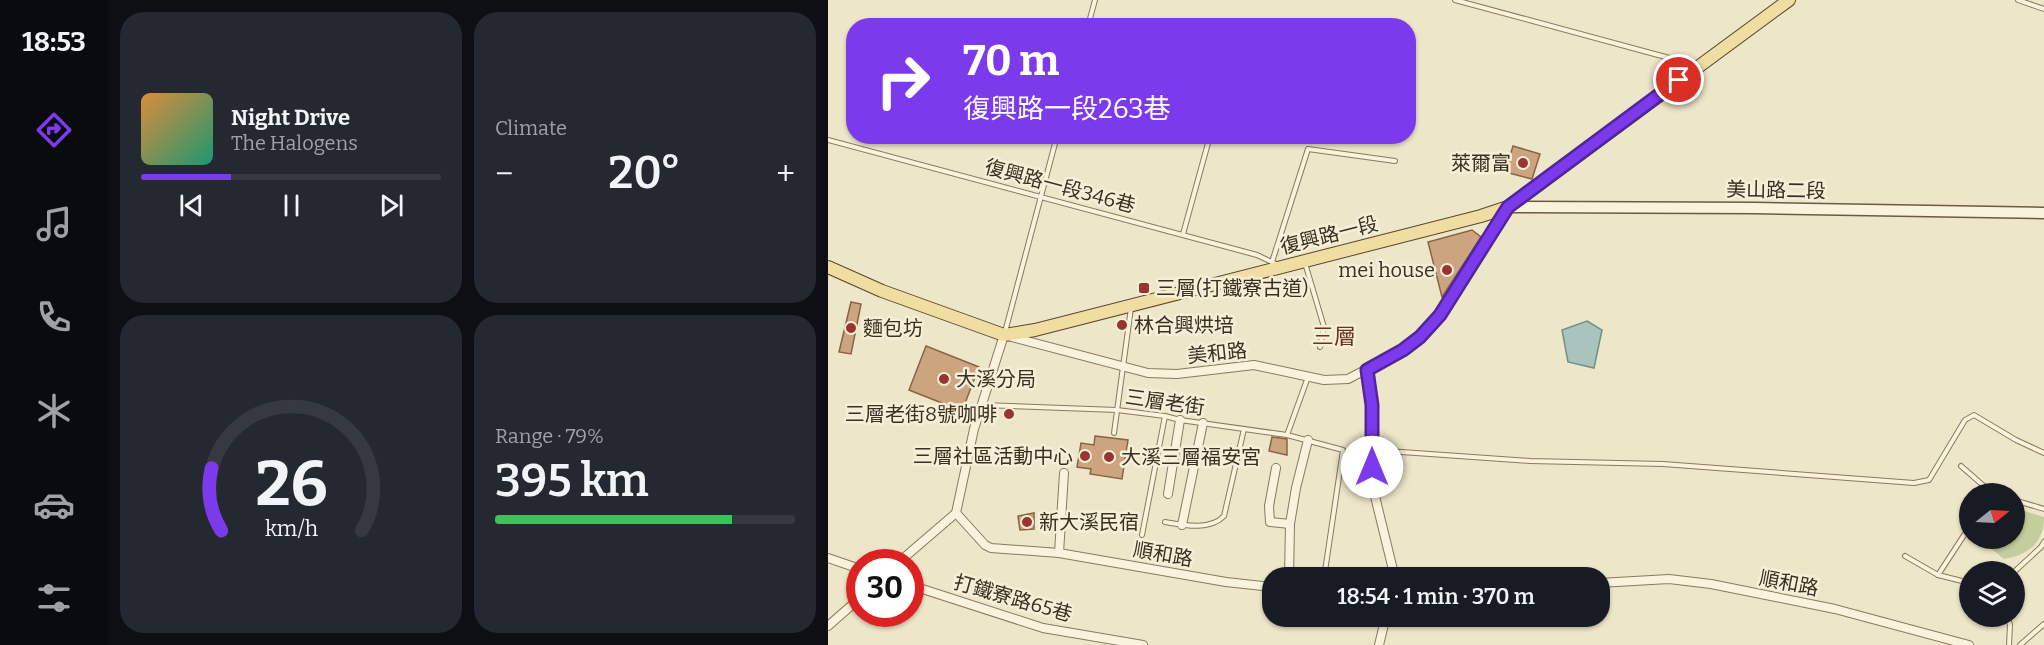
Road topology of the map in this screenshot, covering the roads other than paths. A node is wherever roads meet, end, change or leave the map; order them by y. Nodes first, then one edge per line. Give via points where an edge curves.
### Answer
1 (1095, 0) edge
2 (1455, 0) edge
3 (1789, 0) edge
4 (2018, 0) edge
5 (2044, 9) edge
6 (1090, 18) edge
7 (1698, 66) junction
8 (828, 140) edge
9 (1055, 144) edge
10 (1208, 144) edge
11 (1395, 161) dead end
12 (1041, 196) junction
13 (1508, 207) junction
14 (2044, 213) edge
15 (1182, 234) junction
16 (1304, 262) junction
17 (1277, 265) junction
18 (828, 267) edge
19 (1132, 305) junction
20 (1004, 335) junction
21 (1320, 347) dead end
22 (1123, 367) junction
23 (1367, 370) junction
24 (1308, 377) junction
25 (980, 405) junction
26 (1117, 410) junction
27 (1165, 416) junction
28 (1180, 420) junction
29 (1203, 423) junction
30 (1244, 429) junction
31 (1114, 433) dead end
32 (1287, 435) junction
33 (1308, 440) junction
34 (1373, 450) junction
35 (2044, 453) edge
36 (1961, 466) dead end
37 (1276, 468) dead end
38 (1064, 473) dead end
39 (1981, 483) edge
40 (1168, 494) dead end
41 (2025, 503) edge
42 (2044, 509) edge
43 (956, 513) junction
44 (1165, 522) dead end
45 (1290, 524) junction
46 (1182, 525) junction
47 (1142, 535) dead end
48 (2044, 542) edge
49 (1959, 543) edge
50 (914, 549) edge
51 (1059, 553) junction
52 (1905, 556) dead end
53 (828, 558) edge
54 (2025, 562) edge
55 (846, 564) edge
56 (1289, 567) edge
57 (1326, 567) edge
58 (1393, 567) edge
59 (1938, 575) junction
60 (1959, 580) edge
61 (1610, 582) edge
62 (1262, 585) edge
63 (924, 590) edge
64 (846, 610) edge
65 (2044, 624) edge
66 (828, 626) edge
67 (1383, 627) edge
68 (2010, 627) edge
69 (1143, 645) edge
70 (1379, 645) edge
71 (1969, 645) edge
72 (2009, 645) edge
73 (2020, 645) edge

1 - 6 lane
2 - 7 lane
3 - 7 main road, 復興路一段
4 - 5 lane
7 - 13 main road, 復興路一段
8 - 12 lane, 復興路一段346巷
9 - 12 lane
10 - 15 lane
11 - 17 lane via 1308,149
12 - 15 lane, 復興路一段346巷
12 - 20 lane
13 - 14 street, 美山路二段
13 - 16 main road, 復興路一段
13 - 23 street, 美和路 via 1440,315 1403,350
15 - 17 lane, 復興路一段346巷 via 1257,255
16 - 17 main road, 復興路一段
16 - 21 lane via 1324,327
17 - 19 main road, 復興路一段
18 - 20 main road, 復興路一段
19 - 20 main road, 復興路一段
19 - 22 lane
20 - 22 street, 美和路
20 - 25 street
22 - 24 street, 美和路 via 1177,374 1254,365
22 - 26 lane
23 - 24 street, 美和路 via 1335,381
23 - 34 street
24 - 32 lane
25 - 26 lane, 三層老街
25 - 43 street
26 - 27 lane, 三層老街
26 - 31 lane
27 - 28 lane, 三層老街
27 - 47 lane
28 - 29 lane, 三層老街
28 - 40 street
29 - 30 lane, 三層老街
29 - 46 street
30 - 32 lane, 三層老街
30 - 46 lane via 1224,516 1209,524
32 - 33 lane, 三層老街
33 - 45 street
33 - 57 lane, 三層老街 via 1343,450
34 - 35 lane via 1530,461 1663,464 1914,483 1929,480 1965,420 1974,415
34 - 58 street via 1372,484
36 - 39 lane
37 - 45 street via 1270,522
38 - 51 street
41 - 42 lane
43 - 50 street
43 - 51 street, 順和路 via 988,547
44 - 46 lane
45 - 56 street
48 - 54 lane
49 - 59 lane
51 - 62 street, 順和路
52 - 59 lane
53 - 55 street
59 - 60 lane
61 - 71 street, 順和路 via 1669,579 1711,584 1835,609
63 - 69 street, 打鐵寮路65巷 via 1043,628
64 - 66 street
65 - 73 lane
67 - 70 street
68 - 72 lane

